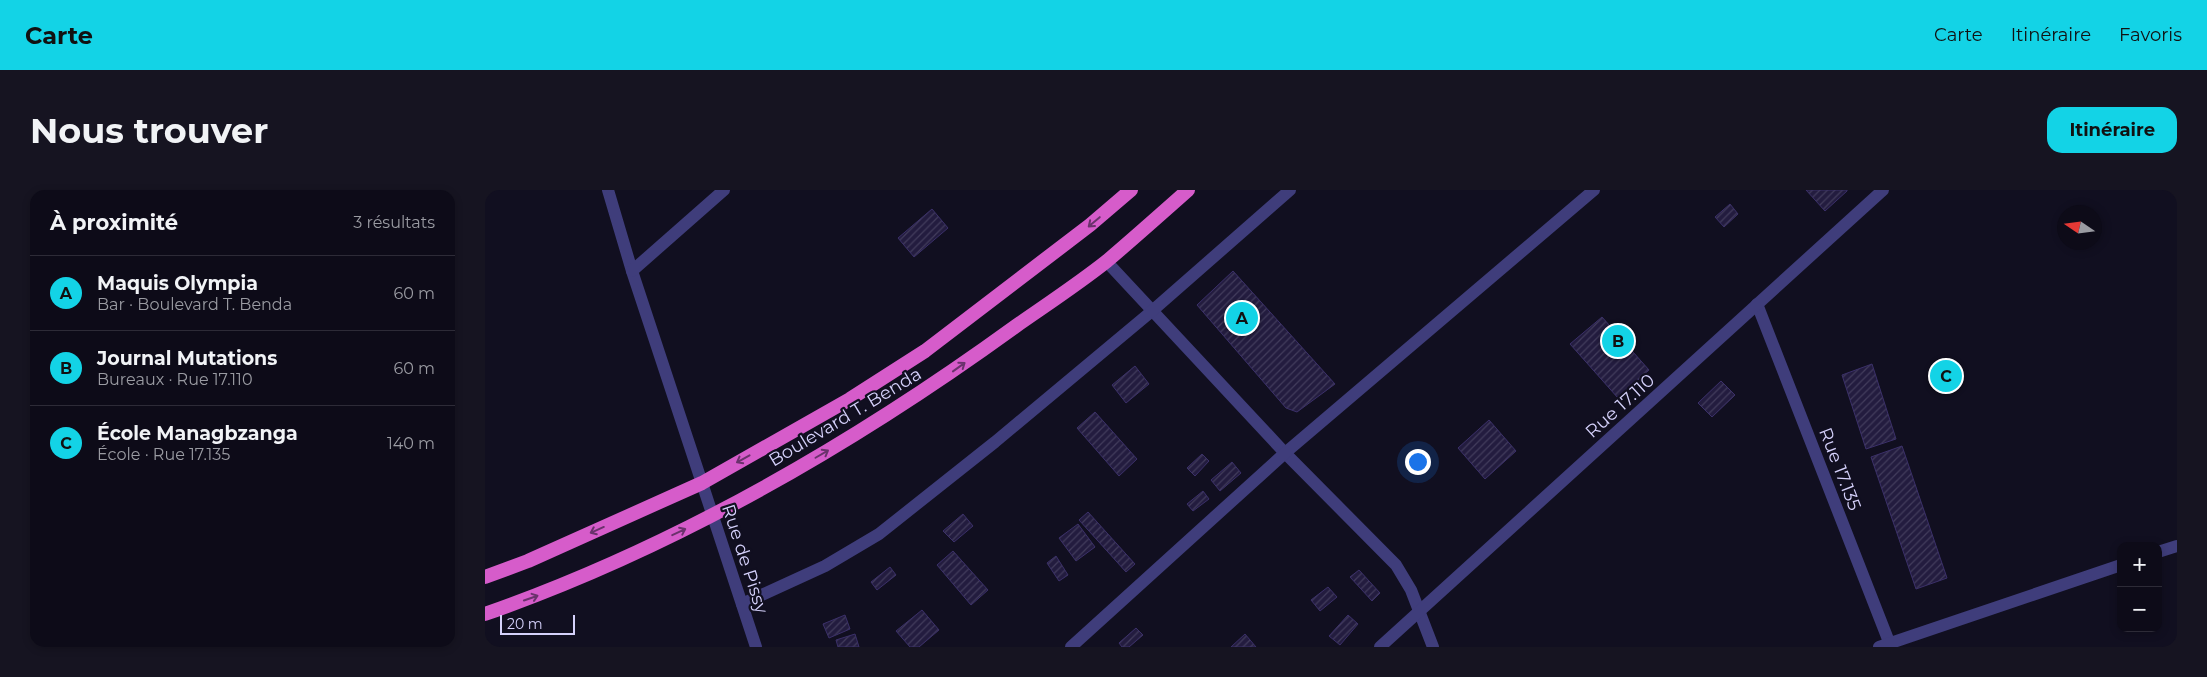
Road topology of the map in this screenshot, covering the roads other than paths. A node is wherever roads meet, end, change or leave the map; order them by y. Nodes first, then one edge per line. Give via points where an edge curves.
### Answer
1 (608, 190) edge
2 (724, 190) edge
3 (1131, 190) edge
4 (1188, 190) edge
5 (1290, 190) edge
6 (1594, 190) edge
7 (1883, 190) edge
8 (1106, 261) junction
9 (632, 271) junction
10 (1757, 304) junction
11 (1151, 311) junction
12 (1285, 453) junction
13 (701, 483) junction
14 (713, 516) junction
15 (2177, 546) edge
16 (2162, 551) edge
17 (2117, 566) edge
18 (485, 577) edge
19 (742, 604) junction
20 (1418, 612) junction
21 (485, 614) edge
22 (1886, 646) edge
23 (756, 647) edge
24 (1071, 647) edge
25 (1380, 647) edge
26 (1433, 647) edge

1 - 9 street, Rue de Pissy
2 - 9 street
3 -> 13 highway, Boulevard T. Benda via 925,351 850,399
4 - 8 highway, Boulevard T. Benda
5 - 11 street
6 - 12 street
7 - 10 street, Rue 17.110
8 - 11 street
14 -> 8 highway, Boulevard T. Benda via 872,425 939,382
9 - 13 street, Rue de Pissy
10 - 20 street, Rue 17.110
10 - 22 street, Rue 17.135
11 - 12 street
11 - 19 street via 879,534 825,566
12 - 20 street via 1396,566 1411,590
12 - 24 street
13 - 14 street, Rue de Pissy
13 -> 18 highway, Boulevard T. Benda
14 - 19 street, Rue de Pissy
21 -> 14 highway, Boulevard T. Benda via 547,592
15 - 16 street
17 - 22 street
19 - 23 street, Rue de Pissy
20 - 25 street, Rue 17.110
20 - 26 street

